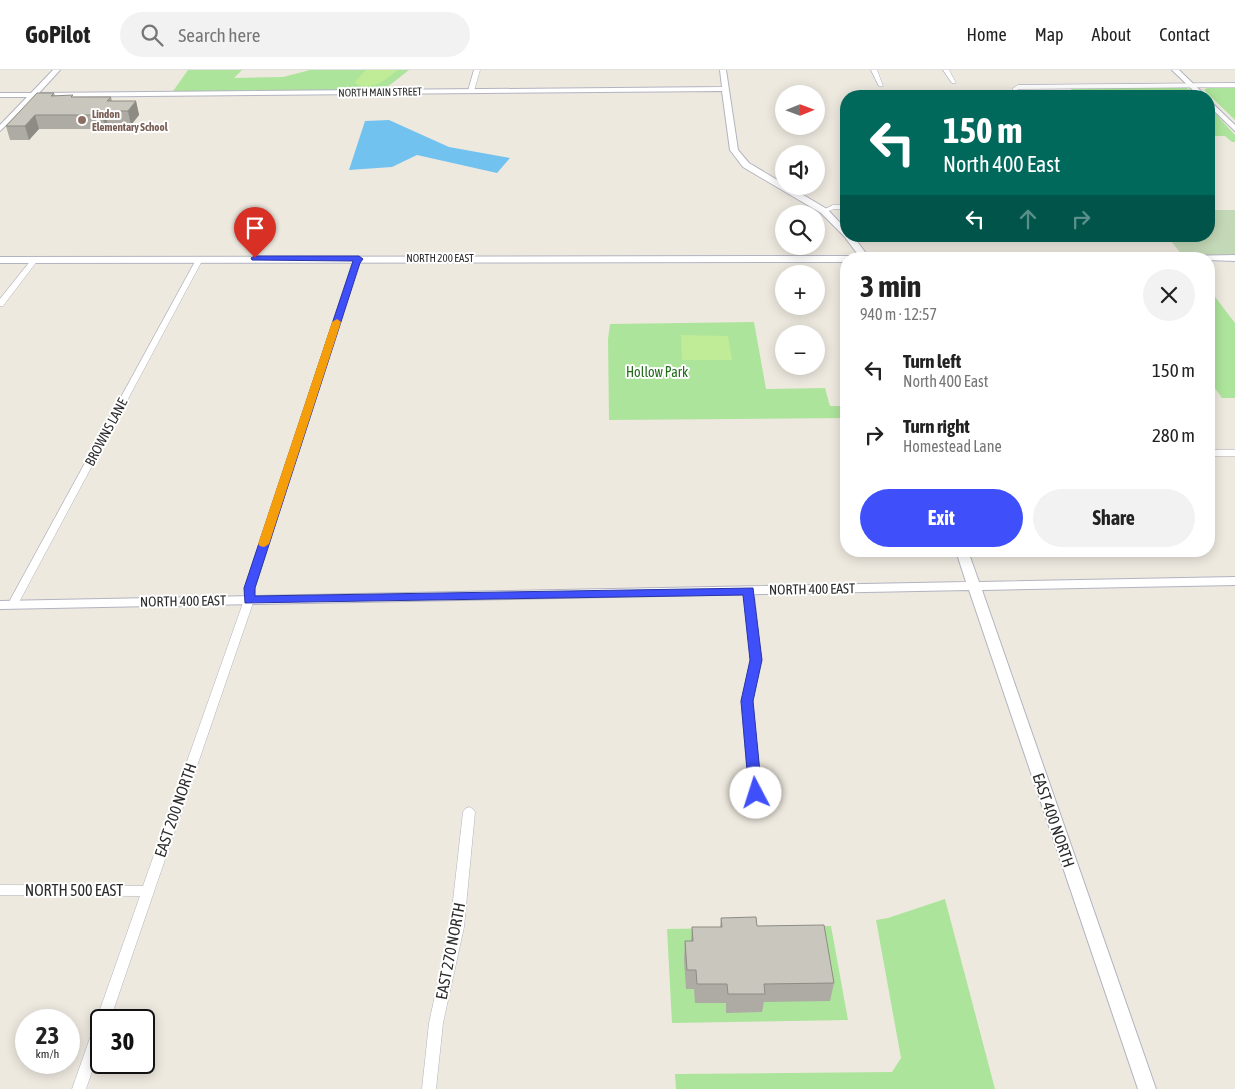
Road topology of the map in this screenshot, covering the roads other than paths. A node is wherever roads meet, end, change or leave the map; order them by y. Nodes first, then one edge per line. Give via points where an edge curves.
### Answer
1 (57, 70) edge
2 (477, 70) edge
3 (724, 70) edge
4 (874, 70) edge
5 (946, 70) edge
6 (1175, 70) edge
7 (954, 82) dead end
8 (882, 85) dead end
9 (1192, 85) junction
10 (1235, 85) edge
11 (726, 89) junction
12 (1014, 89) dead end
13 (1197, 90) edge
14 (472, 91) junction
15 (0, 95) edge
16 (34, 95) junction
17 (1215, 108) edge
18 (0, 129) edge
19 (1235, 129) edge
20 (814, 205) edge
21 (840, 207) edge
22 (825, 211) edge
23 (825, 212) edge
24 (840, 228) edge
25 (1215, 258) edge
26 (1235, 258) edge
27 (199, 259) junction
28 (359, 259) junction
29 (840, 259) edge
30 (0, 260) edge
31 (34, 260) junction
32 (0, 304) edge
33 (1215, 453) edge
34 (1235, 453) edge
35 (964, 557) edge
36 (1235, 581) edge
37 (974, 585) junction
38 (749, 591) junction
39 (249, 600) junction
40 (6, 605) edge
41 (756, 793) dead end
42 (470, 812) dead end
43 (0, 890) edge
44 (147, 890) junction
45 (107, 1009) edge
46 (90, 1059) edge
47 (80, 1089) edge
48 (429, 1089) edge
49 (1147, 1089) edge

1 - 16 street
2 - 14 street
3 - 11 street
4 - 8 street
5 - 7 street
6 - 9 street
9 - 10 street
9 - 12 street
9 - 13 street
11 - 14 street, NORTH MAIN STREET
11 - 20 street via 734,150 746,165
14 - 16 street, NORTH MAIN STREET
15 - 16 street, NORTH MAIN STREET
16 - 18 street
17 - 19 street
21 - 22 street
23 - 24 street
25 - 26 street
27 - 28 street, NORTH 200 EAST
27 - 31 street, NORTH 200 EAST
27 - 40 street, BROWNS LANE
28 - 29 street, NORTH 200 EAST
28 - 39 street, EAST 200 NORTH via 250,588
30 - 31 street, NORTH 200 EAST
31 - 32 street
33 - 34 street
35 - 37 street, EAST 400 NORTH
36 - 37 street, NORTH 400 EAST
37 - 38 street, NORTH 400 EAST
37 - 49 street, EAST 400 NORTH
38 - 39 street, NORTH 400 EAST
38 - 41 street via 756,660 747,701
39 - 40 street, NORTH 400 EAST
39 - 44 street, EAST 200 NORTH
42 - 48 street, EAST 270 NORTH via 457,926 436,1023
43 - 44 street, NORTH 500 EAST
44 - 45 street, EAST 200 NORTH
46 - 47 street

